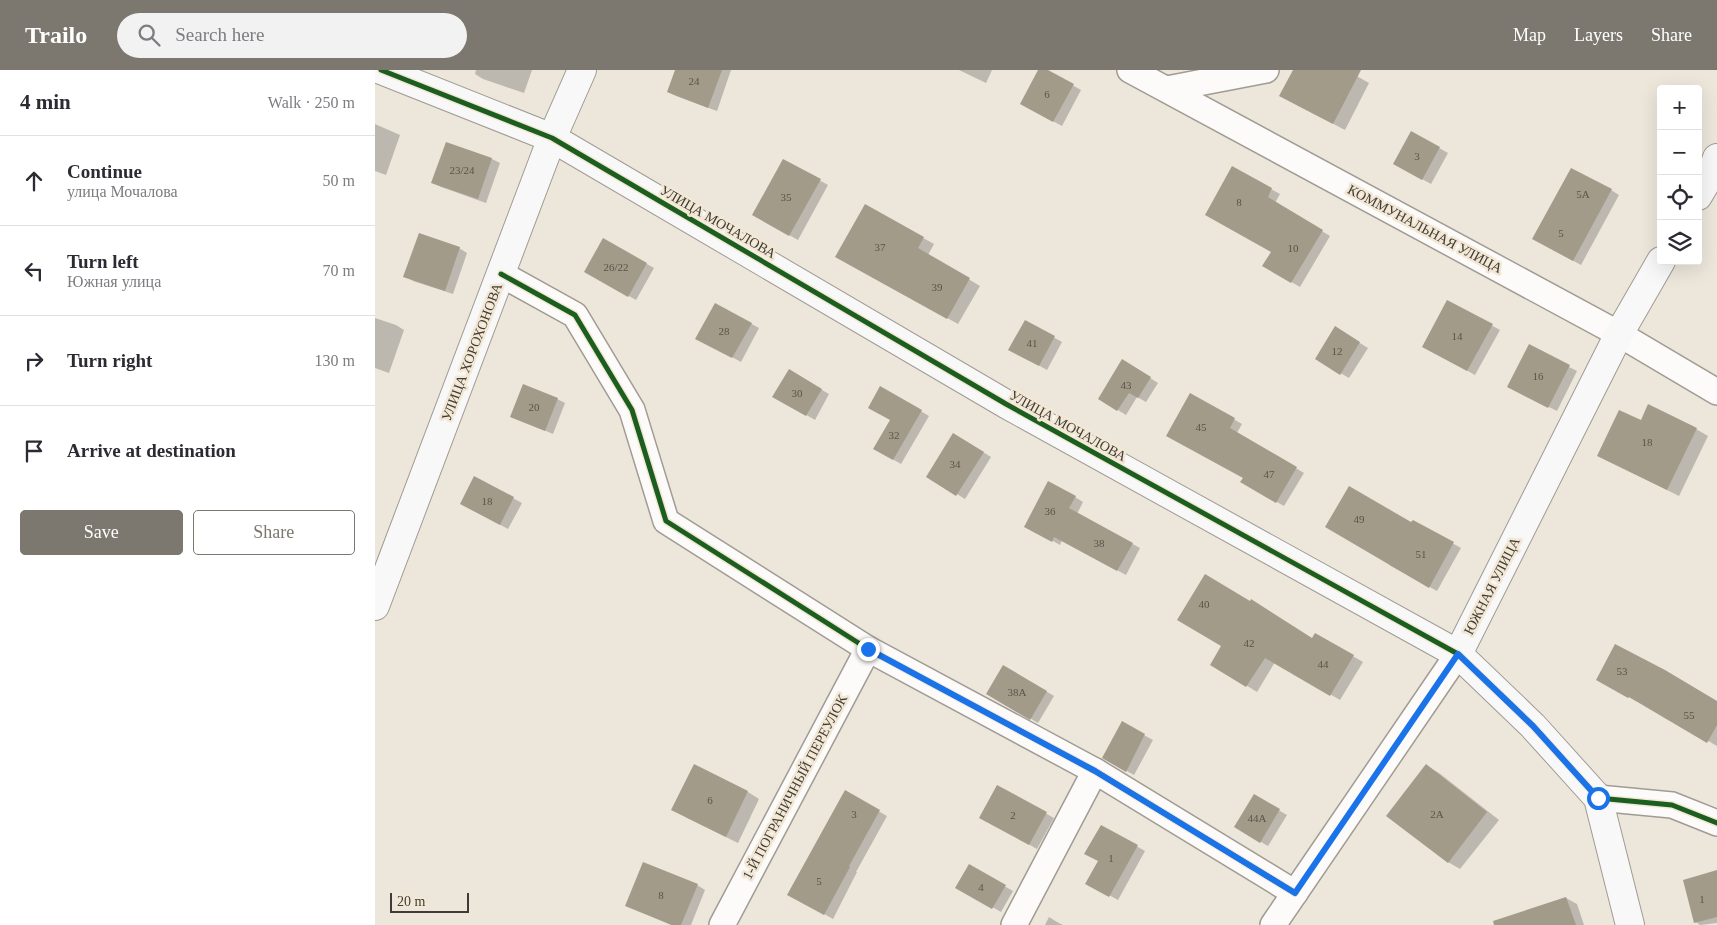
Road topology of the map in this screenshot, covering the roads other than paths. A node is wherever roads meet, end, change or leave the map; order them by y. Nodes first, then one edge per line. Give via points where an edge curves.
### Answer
1 (381, 70) edge
2 (582, 70) edge
3 (1130, 70) edge
4 (1266, 70) edge
5 (1167, 89) junction
6 (553, 138) junction
7 (1717, 158) edge
8 (1702, 189) edge
9 (1659, 265) edge
10 (501, 274) junction
11 (1619, 334) junction
12 (1717, 392) edge
13 (375, 606) edge
14 (868, 649) junction
15 (1458, 654) junction
16 (1095, 771) junction
17 (1598, 798) junction
18 (1717, 823) edge
19 (1295, 893) junction
20 (722, 925) edge
21 (1014, 925) edge
22 (1273, 925) edge
23 (1630, 925) edge

1 - 6 street, УЛИЦА МОЧАЛОВА
2 - 6 street, УЛИЦА ХОРОХОНОВА
3 - 5 street, КОММУНАЛЬНАЯ УЛИЦА
4 - 5 street
5 - 11 street, КОММУНАЛЬНАЯ УЛИЦА
6 - 10 street, УЛИЦА ХОРОХОНОВА
6 - 15 street, УЛИЦА МОЧАЛОВА via 1006,404
7 - 8 street
9 - 11 street, ЮЖНАЯ УЛИЦА
10 - 13 street, УЛИЦА ХОРОХОНОВА
10 - 14 street via 575,316 632,410 666,521
11 - 12 street, КОММУНАЛЬНАЯ УЛИЦА
11 - 15 street, ЮЖНАЯ УЛИЦА
14 - 16 street
14 - 20 street, 1-Й ПОГРАНИЧНЫЙ ПЕРЕУЛОК
15 - 17 street, УЛИЦА МОЧАЛОВА via 1533,726
15 - 19 street, ЮЖНАЯ УЛИЦА
16 - 19 street
16 - 21 street
17 - 18 street via 1672,804
17 - 23 street
19 - 22 street, ЮЖНАЯ УЛИЦА

